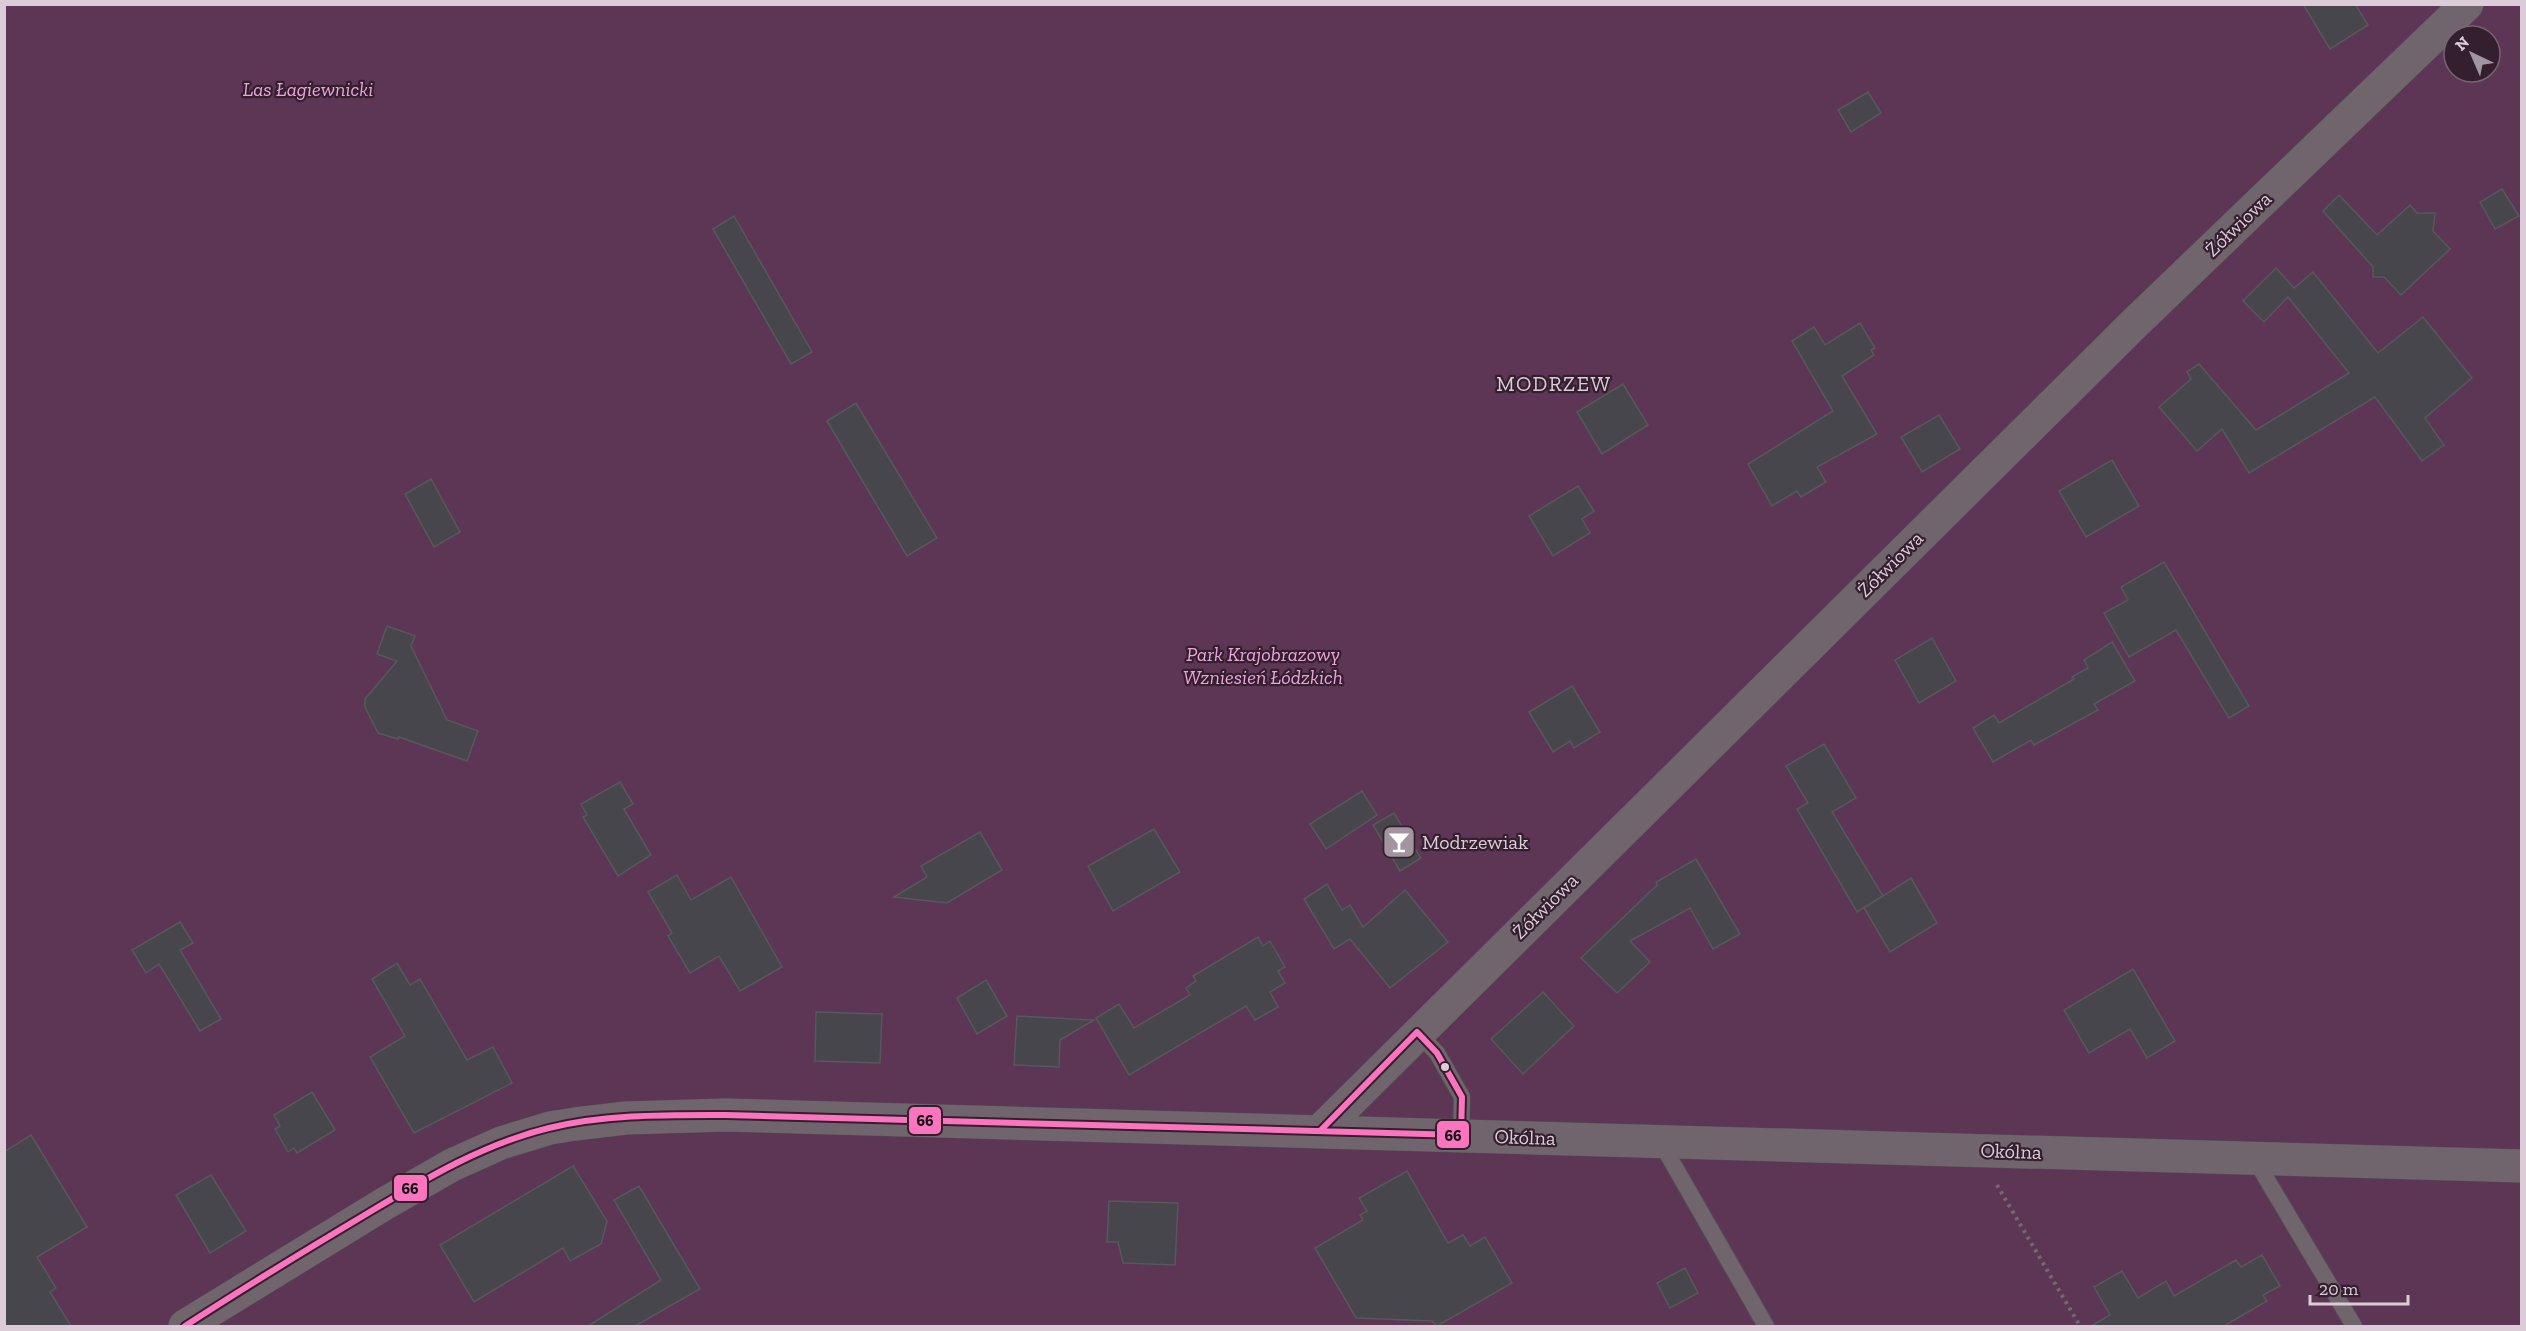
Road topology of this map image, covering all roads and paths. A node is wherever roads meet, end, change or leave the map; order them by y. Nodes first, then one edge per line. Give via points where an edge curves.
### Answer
1 (2467, 4) edge
2 (1417, 1032) junction
3 (1320, 1131) junction
4 (1461, 1135) junction
5 (1660, 1141) junction
6 (1976, 1150) junction
7 (2254, 1158) junction
8 (2522, 1166) edge
9 (185, 1326) edge
10 (1766, 1326) edge
11 (2080, 1326) edge
12 (2354, 1326) edge

1 - 2 street, Żółwiowa via 2136,322
2 - 3 street, Żółwiowa
2 - 4 lane via 1437,1053 1462,1098
3 - 4 street, Okólna
3 - 9 street, Okólna via 726,1115 626,1118 550,1128 501,1143 444,1169
4 - 5 street, Okólna
5 - 6 street, Okólna
5 - 10 lane
6 - 7 street, Okólna
6 - 11 path
7 - 8 street, Okólna
7 - 12 lane

